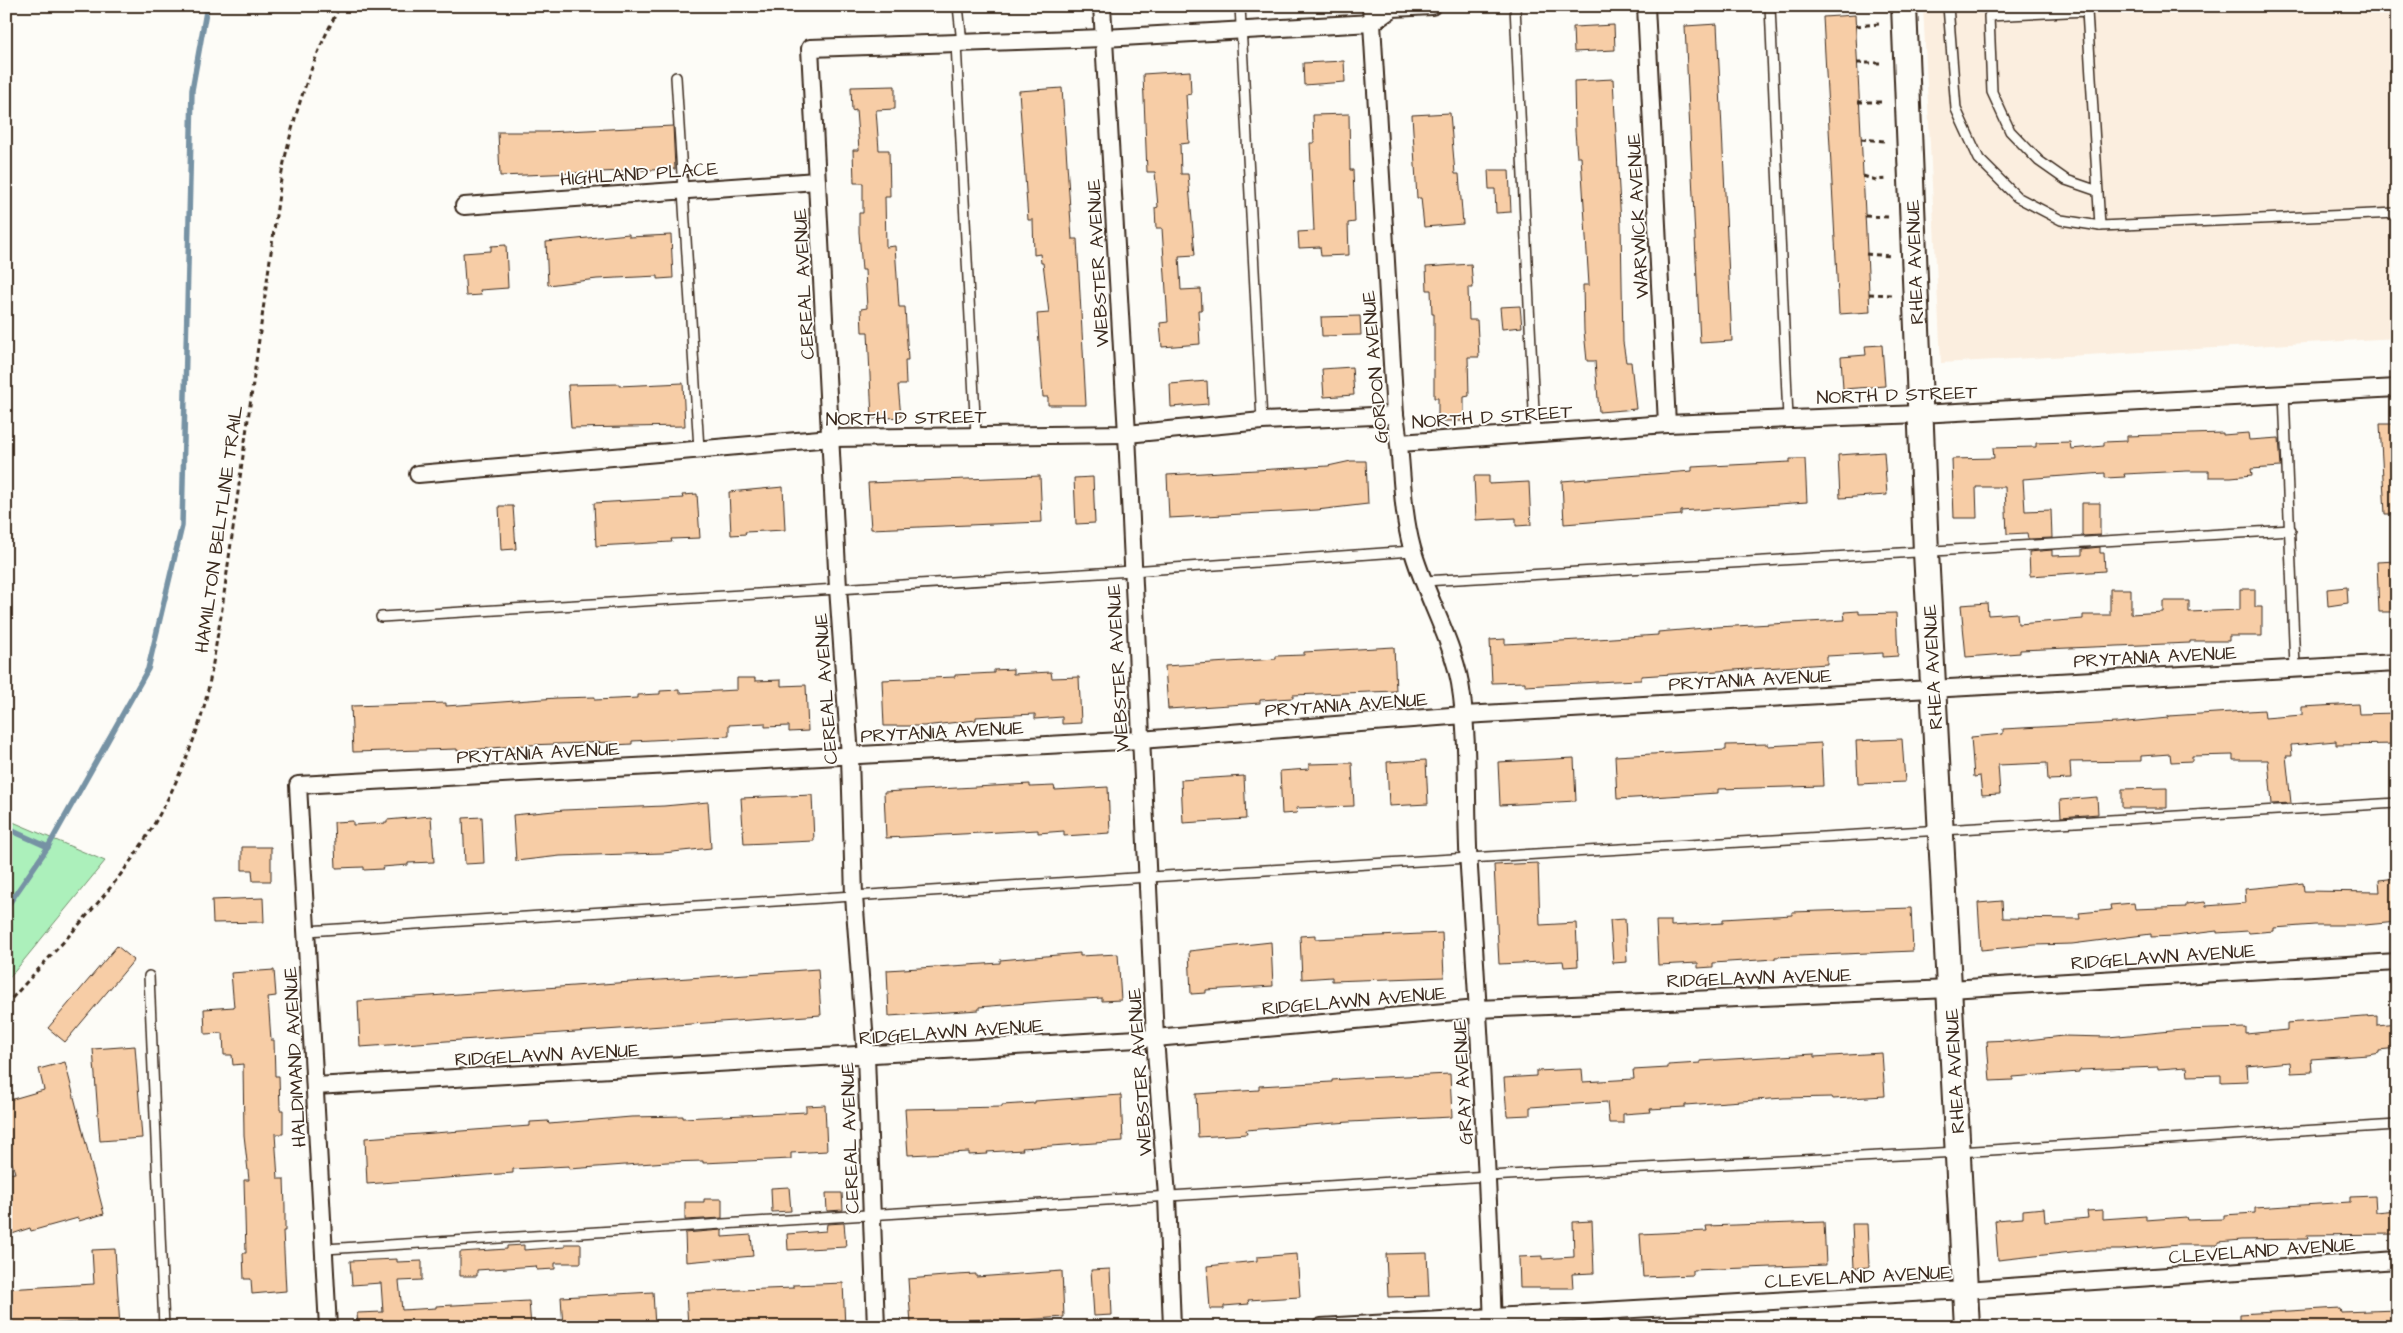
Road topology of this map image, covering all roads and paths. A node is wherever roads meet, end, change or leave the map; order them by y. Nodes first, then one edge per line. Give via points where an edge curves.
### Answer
1 (340, 6) edge
2 (958, 6) edge
3 (1102, 6) edge
4 (1240, 6) edge
5 (1371, 6) edge
6 (1432, 6) edge
7 (1515, 6) edge
8 (1646, 6) edge
9 (1770, 6) edge
10 (1904, 6) edge
11 (1948, 6) edge
12 (1372, 23) junction
13 (1879, 24) dead end
14 (1856, 26) dead end
15 (1241, 29) junction
16 (1104, 38) junction
17 (959, 43) junction
18 (1857, 63) dead end
19 (1881, 63) dead end
20 (676, 77) dead end
21 (1858, 102) dead end
22 (1883, 102) dead end
23 (1861, 139) dead end
24 (1885, 140) dead end
25 (1863, 176) dead end
26 (1887, 179) dead end
27 (817, 181) junction
28 (684, 190) junction
29 (2098, 192) junction
30 (464, 206) dead end
31 (2397, 213) edge
32 (1865, 216) dead end
33 (1889, 217) dead end
34 (2100, 226) junction
35 (1866, 254) dead end
36 (1891, 256) dead end
37 (1869, 294) dead end
38 (1893, 295) dead end
39 (2397, 388) edge
40 (2284, 393) junction
41 (1920, 414) junction
42 (1395, 415) junction
43 (1788, 418) junction
44 (1262, 421) junction
45 (1667, 424) junction
46 (1534, 432) junction
47 (1127, 434) junction
48 (976, 436) junction
49 (831, 438) junction
50 (1400, 443) junction
51 (699, 449) junction
52 (418, 474) dead end
53 (2291, 530) junction
54 (1412, 551) junction
55 (1926, 552) junction
56 (1132, 571) junction
57 (1424, 581) junction
58 (838, 588) junction
59 (381, 617) dead end
60 (2397, 663) edge
61 (2295, 667) junction
62 (1932, 689) junction
63 (1464, 715) junction
64 (1140, 740) junction
65 (850, 756) junction
66 (298, 785) joint
67 (2397, 803) edge
68 (1941, 830) junction
69 (1469, 858) junction
70 (1149, 877) junction
71 (854, 896) junction
72 (307, 931) junction
73 (2397, 962) edge
74 (149, 976) dead end
75 (1950, 989) junction
76 (6, 1005) edge
77 (1478, 1009) junction
78 (1155, 1038) junction
79 (866, 1056) junction
80 (315, 1086) junction
81 (2397, 1125) edge
82 (1958, 1152) junction
83 (1488, 1176) junction
84 (1167, 1196) junction
85 (872, 1215) junction
86 (325, 1249) junction
87 (2397, 1260) edge
88 (1964, 1290) junction
89 (1493, 1322) edge
90 (164, 1327) edge
91 (328, 1327) edge
92 (876, 1327) edge
93 (1172, 1327) edge
94 (1321, 1327) edge
95 (1966, 1327) edge

1 - 76 path, HAMILTON BELTLINE TRAIL via 310,70 294,118 282,172 221,616 198,726 167,798 136,852 105,894
2 - 17 lane
3 - 16 street, WEBSTER AVENUE
4 - 15 lane
5 - 12 street, GORDON AVENUE
6 - 12 street via 1393,8
7 - 46 lane
8 - 45 street, WARWICK AVENUE
9 - 43 lane
10 - 41 street, RHEA AVENUE
11 - 34 lane via 1956,109 1979,159 2017,197 2061,220
12 - 15 street
12 - 42 street, GORDON AVENUE
13 - 14 path
15 - 16 street
15 - 44 lane
16 - 17 street
16 - 47 street, WEBSTER AVENUE
17 - 27 street, CEREAL AVENUE via 810,48
17 - 48 lane
18 - 19 path
20 - 28 lane
21 - 22 path
23 - 24 path
25 - 26 path
27 - 28 street, HIGHLAND PLACE
27 - 49 street, CEREAL AVENUE
28 - 30 street, HIGHLAND PLACE
28 - 51 lane
29 - 29 lane via 2087,11 1989,16 1992,92 2010,131 2039,161 2066,180
29 - 34 lane
31 - 34 lane
32 - 33 path
35 - 36 path
37 - 38 path
39 - 40 street, NORTH D STREET
40 - 41 street, NORTH D STREET
40 - 53 lane
41 - 43 street, NORTH D STREET
41 - 55 street, RHEA AVENUE
42 - 44 street, NORTH D STREET
42 - 50 street, GORDON AVENUE
43 - 45 street, NORTH D STREET
44 - 47 street, NORTH D STREET
45 - 46 street, NORTH D STREET
46 - 50 street, NORTH D STREET
47 - 48 street, NORTH D STREET
47 - 56 street, WEBSTER AVENUE
48 - 49 street, NORTH D STREET
49 - 51 street, NORTH D STREET
49 - 58 street, CEREAL AVENUE
50 - 54 street, GORDON AVENUE via 1403,513
51 - 52 street, NORTH D STREET
53 - 55 lane
53 - 61 lane
54 - 56 lane
54 - 57 street, GORDON AVENUE
55 - 57 lane
55 - 62 street, RHEA AVENUE
56 - 58 lane
56 - 64 street, WEBSTER AVENUE
57 - 63 street, GORDON AVENUE via 1460,681
58 - 59 lane
58 - 65 street, CEREAL AVENUE
60 - 61 street, PRYTANIA AVENUE
61 - 62 street, PRYTANIA AVENUE
62 - 63 street, PRYTANIA AVENUE
62 - 68 street, RHEA AVENUE
63 - 64 street, PRYTANIA AVENUE
63 - 69 street, GRAY AVENUE
64 - 65 street, PRYTANIA AVENUE
64 - 70 street, WEBSTER AVENUE
65 - 66 street, PRYTANIA AVENUE
65 - 71 street, CEREAL AVENUE
66 - 72 street, HALDIMAND AVENUE
67 - 68 lane
68 - 69 lane
68 - 75 street, RHEA AVENUE
69 - 70 lane
69 - 77 street, GRAY AVENUE
70 - 71 lane
70 - 78 street, WEBSTER AVENUE
71 - 72 lane
71 - 79 street, CEREAL AVENUE
72 - 80 street, HALDIMAND AVENUE
73 - 75 street, RIDGELAWN AVENUE
74 - 90 lane
75 - 77 street, RIDGELAWN AVENUE
75 - 82 street, RHEA AVENUE
77 - 78 street, RIDGELAWN AVENUE
77 - 83 street, GRAY AVENUE
78 - 79 street, RIDGELAWN AVENUE
78 - 84 street, WEBSTER AVENUE
79 - 80 street, RIDGELAWN AVENUE
79 - 85 street, CEREAL AVENUE
80 - 86 street, HALDIMAND AVENUE
81 - 82 lane
82 - 83 lane
82 - 88 street, RHEA AVENUE
83 - 84 lane
83 - 89 street, GRAY AVENUE
84 - 85 lane
84 - 93 street, WEBSTER AVENUE
85 - 86 lane
85 - 92 street, CEREAL AVENUE
86 - 91 street, HALDIMAND AVENUE
87 - 88 street, CLEVELAND AVENUE
88 - 89 street, CLEVELAND AVENUE
88 - 95 street, RHEA AVENUE
89 - 94 street, CLEVELAND AVENUE

